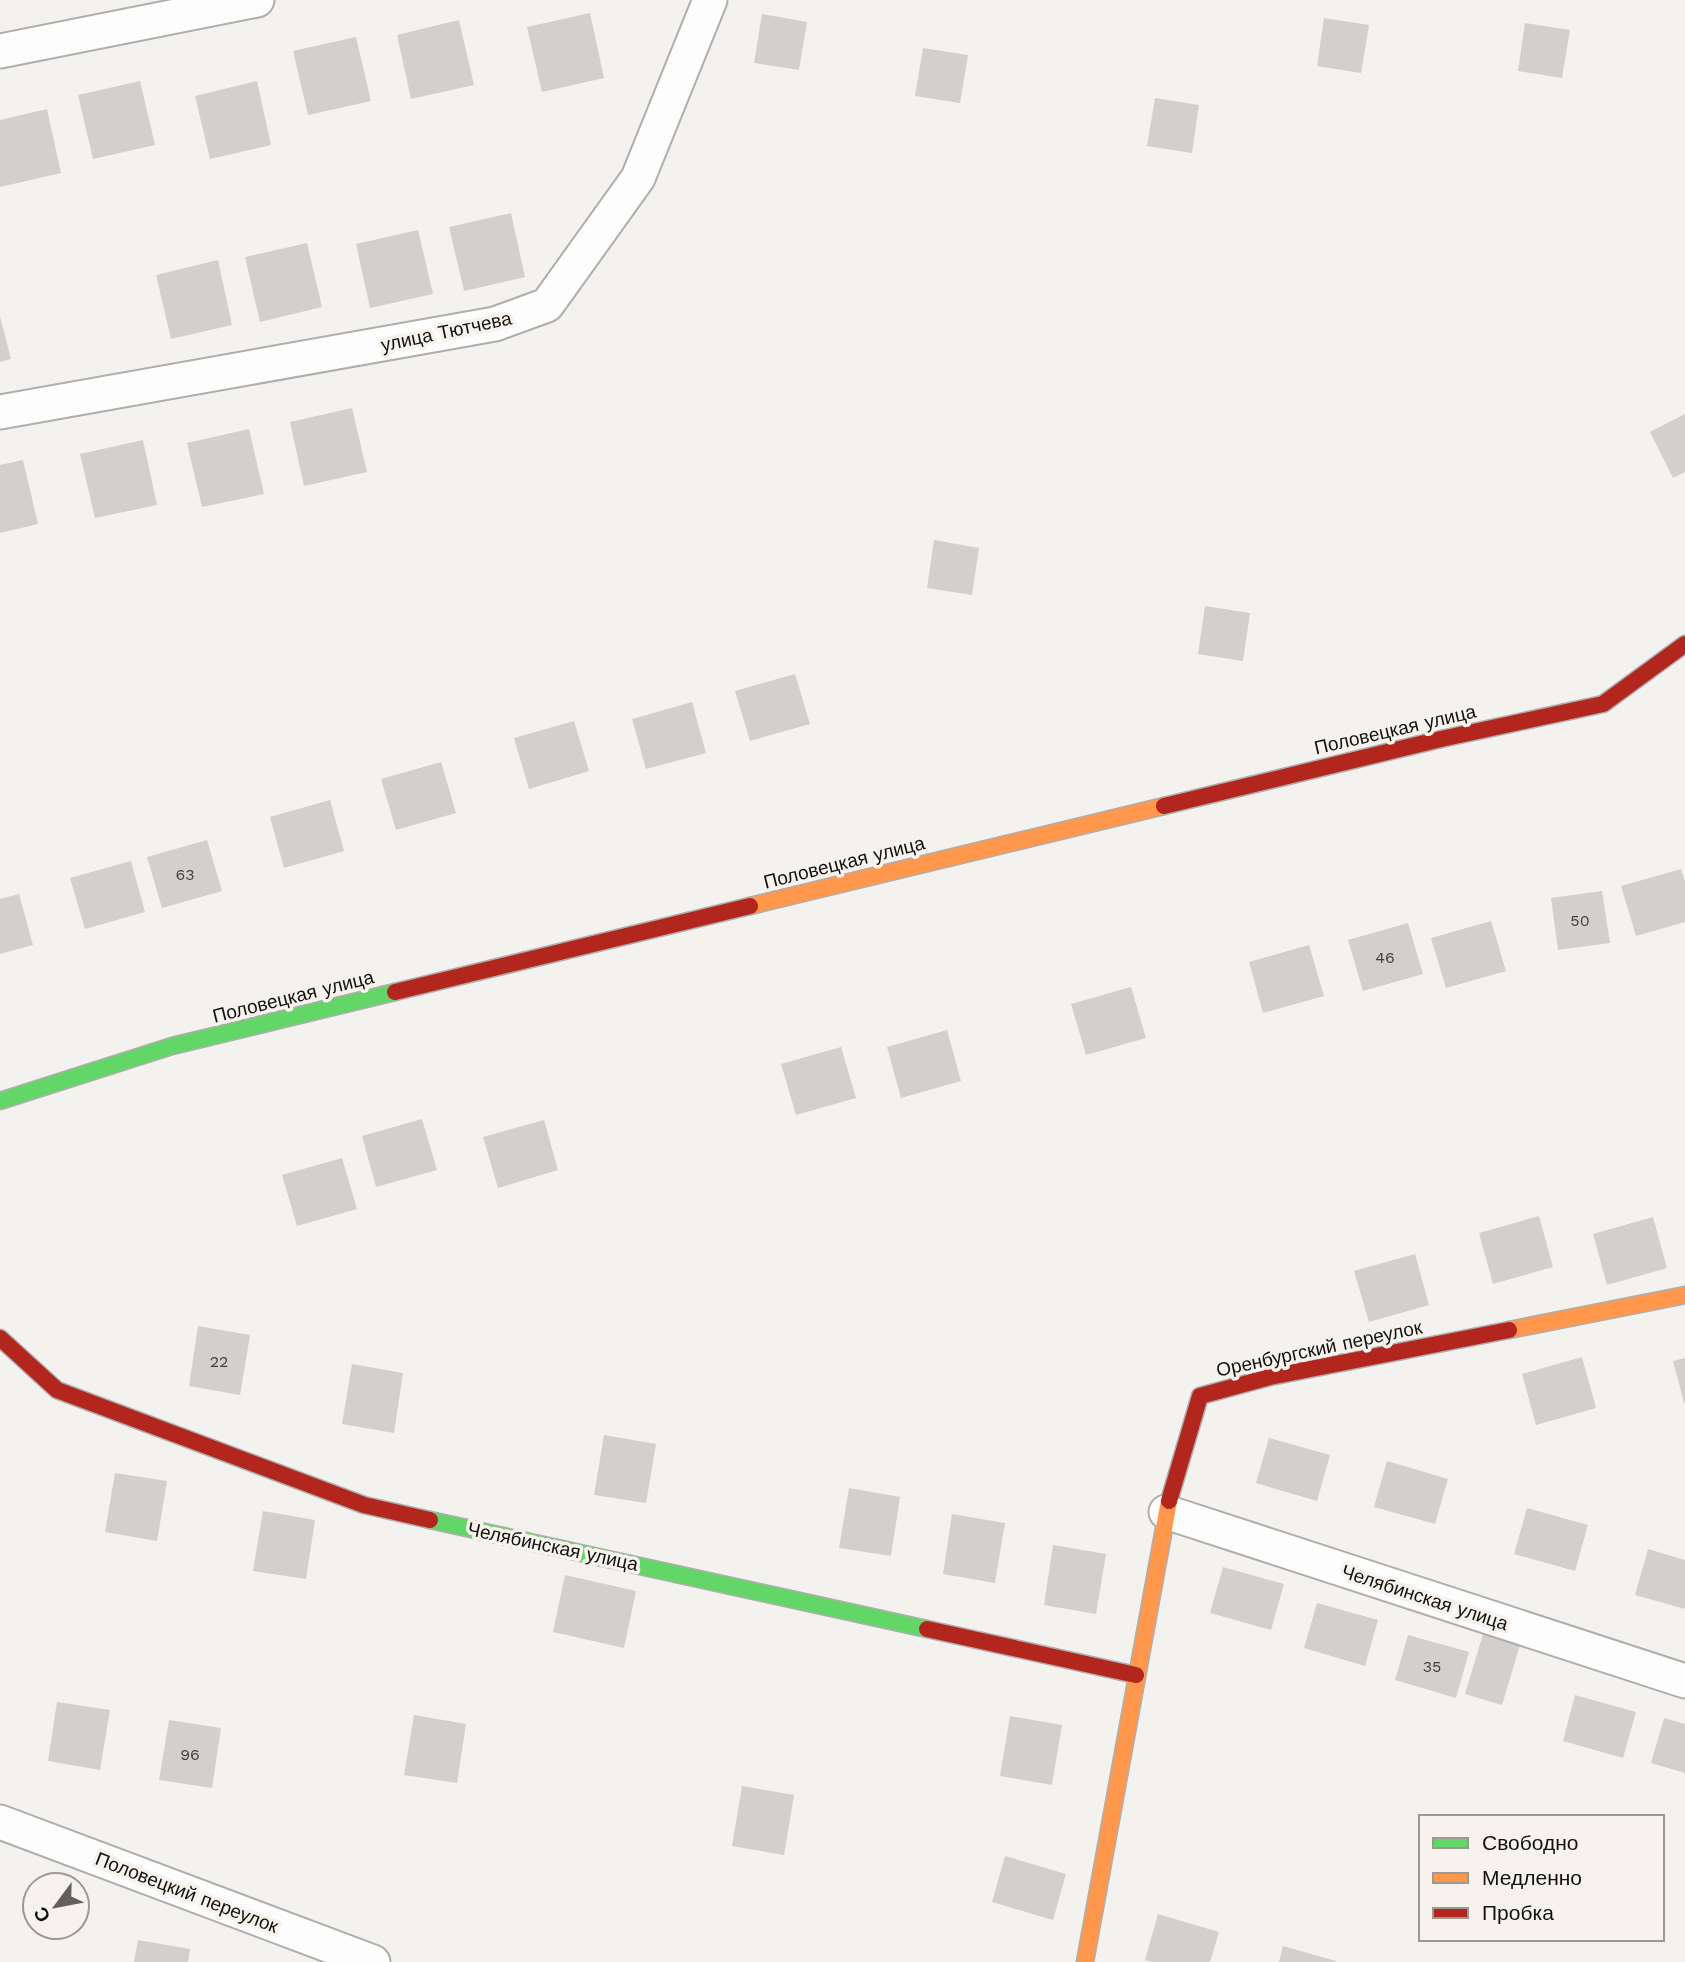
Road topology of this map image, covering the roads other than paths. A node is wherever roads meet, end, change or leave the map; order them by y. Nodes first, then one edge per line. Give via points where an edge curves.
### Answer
1 (257, 0) edge
2 (710, 0) edge
3 (0, 51) edge
4 (0, 412) edge
5 (1685, 644) edge
6 (0, 1101) edge
7 (1685, 1295) edge
8 (0, 1338) edge
9 (1166, 1512) junction
10 (1136, 1675) junction
11 (1685, 1681) edge
12 (0, 1822) edge
13 (373, 1962) edge
14 (1086, 1962) edge

1 - 3 street
2 - 4 street, улица Тютчева via 638,178 547,305 495,324
5 - 6 street, Половецкая улица via 1603,704 1441,739 172,1046
7 - 9 street, Оренбургский переулок via 1200,1396
8 - 10 street, Челябинская улица via 57,1390 364,1505
9 - 10 street, Оренбургский переулок
9 - 11 street, Челябинская улица
10 - 14 street, Оренбургский переулок
12 - 13 street, Половецкий переулок

